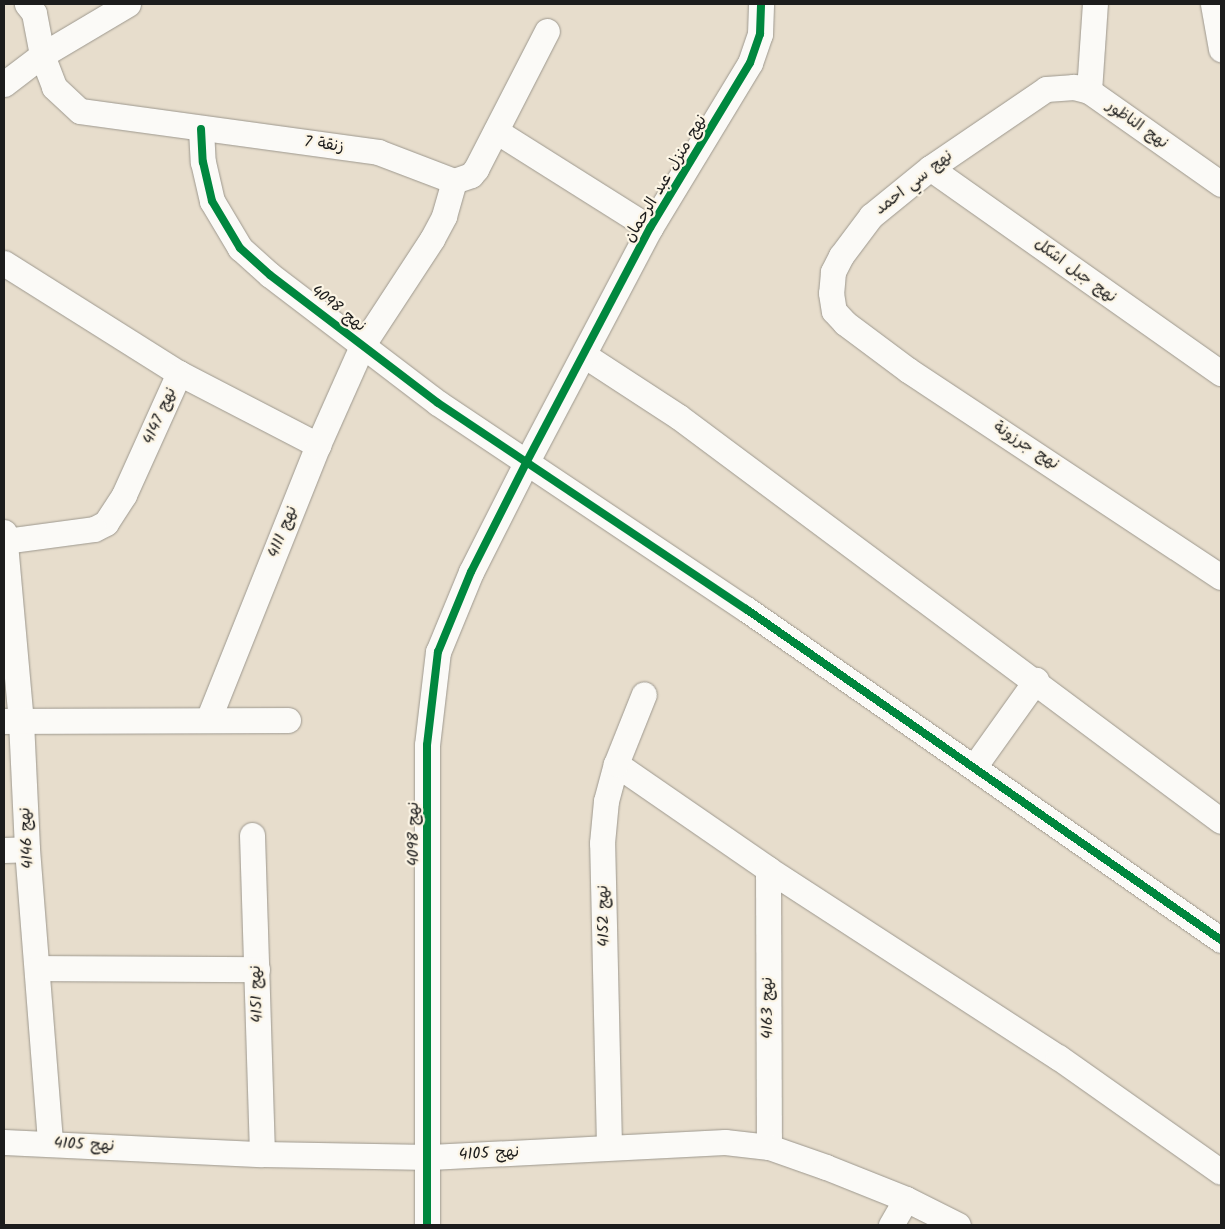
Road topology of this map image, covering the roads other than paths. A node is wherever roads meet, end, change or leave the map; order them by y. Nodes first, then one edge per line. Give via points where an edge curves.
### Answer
1 (27, 4) edge
2 (128, 4) edge
3 (761, 4) edge
4 (1095, 4) edge
5 (1213, 4) edge
6 (547, 31) dead end
7 (1221, 49) edge
8 (42, 55) junction
9 (4, 84) edge
10 (1046, 89) joint
11 (1089, 91) junction
12 (201, 129) junction
13 (496, 131) junction
14 (930, 168) junction
15 (454, 180) junction
16 (1221, 184) edge
17 (650, 228) junction
18 (4, 263) edge
19 (834, 311) joint
20 (362, 346) junction
21 (582, 359) junction
22 (179, 373) junction
23 (1221, 373) edge
24 (318, 445) junction
25 (526, 463) junction
26 (4, 537) edge
27 (1221, 577) edge
28 (9, 640) edge
29 (1036, 680) junction
30 (644, 694) dead end
31 (208, 720) junction
32 (288, 720) dead end
33 (13, 721) edge
34 (616, 764) junction
35 (974, 768) junction
36 (1221, 820) edge
37 (252, 835) dead end
38 (16, 850) edge
39 (768, 869) junction
40 (1221, 940) edge
41 (38, 968) junction
42 (256, 968) junction
43 (4, 1142) edge
44 (50, 1143) junction
45 (609, 1146) junction
46 (769, 1147) junction
47 (262, 1154) junction
48 (430, 1157) junction
49 (1221, 1172) edge
50 (906, 1199) junction
51 (427, 1225) edge
52 (891, 1225) edge
53 (958, 1225) edge

1 - 8 street, زنقة 7 via 34,13
2 - 8 street
3 - 17 street, نهج منزل عبد الرحمان via 760,34 750,63
4 - 11 street
5 - 7 street
6 - 13 street
8 - 9 street
8 - 12 street, زنقة 7 via 54,87 80,111
10 - 11 street, نهج الناظور via 1074,87
10 - 14 street, نهج سي احمد
11 - 16 street, نهج الناظور
12 - 15 street, زنقة 7 via 378,152
12 - 20 street, نهج 4098 via 203,162 212,201 240,248
13 - 15 street via 471,175
13 - 17 street
14 - 19 street, نهج سي احمد via 871,216 840,256 833,272 831,293
14 - 23 street, نهج جبل اشكل
15 - 20 street, نهج 4111 via 444,216 432,239
17 - 21 street, نهج منزل عبد الرحمان
18 - 22 street, نهج 4147
19 - 27 street, نهج جرزونة via 845,323 908,370
20 - 24 street, نهج 4111
20 - 25 street, نهج 4098
21 - 25 street, نهج 4098
21 - 29 street via 678,417
22 - 24 street
22 - 26 street, نهج 4147 via 124,496 106,523 94,529
24 - 31 street, نهج 4111
25 - 35 street via 746,609
25 - 48 street, نهج 4098 via 450,619 438,652 431,696 427,745
26 - 28 street, نهج 4146
28 - 33 street, نهج 4146
29 - 35 street
29 - 36 street
30 - 34 street, نهج 4152
31 - 32 street
31 - 33 street
33 - 38 street, نهج 4146
34 - 39 street
34 - 45 street, نهج 4152 via 606,801 602,843
35 - 40 street
37 - 42 street, نهج 4151
38 - 41 street, نهج 4146
39 - 46 street, نهج 4163
39 - 49 street via 1058,1057
41 - 42 street
41 - 44 street, نهج 4146
42 - 47 street, نهج 4151
43 - 44 street, نهج 4105
44 - 47 street, نهج 4105
45 - 46 street, نهج 4105 via 724,1142
45 - 48 street, نهج 4105
46 - 50 street, نهج 4105
47 - 48 street, نهج 4105
48 - 51 street, نهج 4098
50 - 52 street
50 - 53 street, نهج 4105

